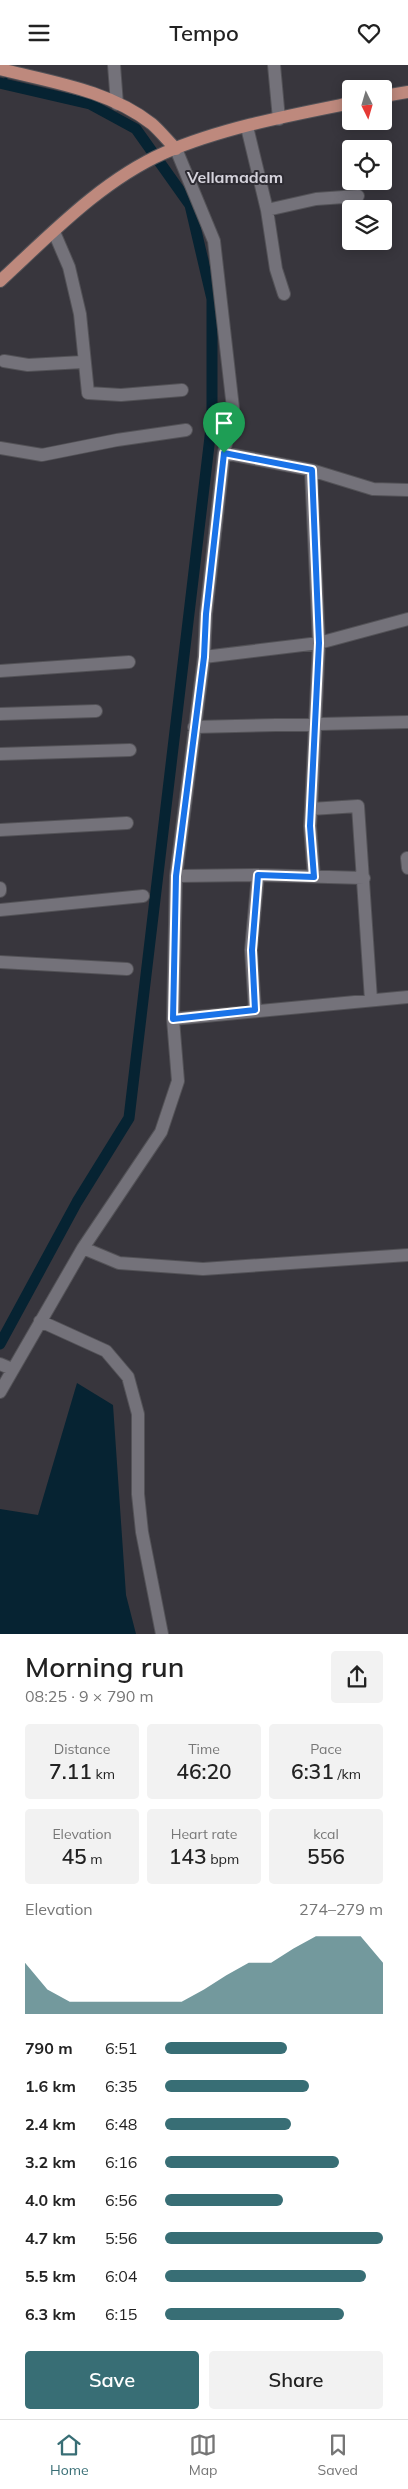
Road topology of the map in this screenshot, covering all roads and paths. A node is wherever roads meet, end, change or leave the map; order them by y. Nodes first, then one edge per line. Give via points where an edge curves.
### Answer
1 (114, 65) edge
2 (274, 65) edge
3 (0, 69) edge
4 (408, 91) edge
5 (392, 94) edge
6 (117, 104) junction
7 (342, 105) edge
8 (279, 119) junction
9 (247, 127) junction
10 (176, 149) junction
11 (358, 196) dead end
12 (266, 209) junction
13 (54, 232) junction
14 (0, 281) edge
15 (284, 295) dead end
16 (4, 361) dead end
17 (83, 362) junction
18 (182, 390) dead end
19 (186, 431) dead end
20 (0, 447) edge
21 (224, 453) junction
22 (312, 470) junction
23 (408, 490) edge
24 (408, 619) edge
25 (319, 643) junction
26 (204, 657) junction
27 (129, 662) dead end
28 (0, 671) edge
29 (96, 711) dead end
30 (0, 714) edge
31 (408, 722) edge
32 (315, 725) junction
33 (194, 727) junction
34 (130, 750) dead end
35 (0, 754) edge
36 (311, 809) junction
37 (127, 823) dead end
38 (0, 830) edge
39 (258, 875) junction
40 (176, 876) junction
41 (314, 877) junction
42 (364, 877) junction
43 (143, 896) dead end
44 (0, 909) edge
45 (0, 962) edge
46 (127, 969) dead end
47 (408, 997) edge
48 (371, 1000) junction
49 (255, 1010) junction
50 (173, 1019) junction
51 (83, 1248) junction
52 (408, 1255) edge
53 (40, 1321) junction
54 (6, 1366) edge
55 (0, 1392) edge
56 (162, 1634) edge

1 - 6 street
2 - 8 street
3 - 6 main road via 96,94
4 - 5 main road
6 - 10 main road via 151,124
7 - 8 main road
8 - 9 main road
9 - 10 main road
9 - 12 street
10 - 13 main road via 138,167 90,200
10 - 21 street via 214,241 233,408
11 - 12 street via 316,199
12 - 15 street via 276,269
13 - 14 main road
13 - 17 street via 69,267 80,314
16 - 17 street via 28,365
17 - 18 street via 91,395
19 - 20 street via 42,455
21 - 22 street
21 - 26 street
22 - 23 street via 373,489
22 - 25 street
24 - 25 street
25 - 26 street
25 - 32 street
26 - 33 street
27 - 28 street
29 - 30 street
31 - 32 street
32 - 33 street
32 - 36 street
33 - 40 street
34 - 35 street
36 - 41 street
36 - 42 street via 358,806
37 - 38 street
39 - 40 street
39 - 41 street
39 - 49 street via 252,950
40 - 50 street
41 - 42 street
42 - 48 street
43 - 44 street
45 - 46 street
47 - 48 street
48 - 49 street
49 - 50 street
50 - 51 street via 178,1081 161,1132
51 - 52 street via 120,1263 204,1269
51 - 53 street
53 - 54 street
53 - 56 street via 106,1351 128,1377 138,1414 138,1494 142,1532
54 - 55 street

